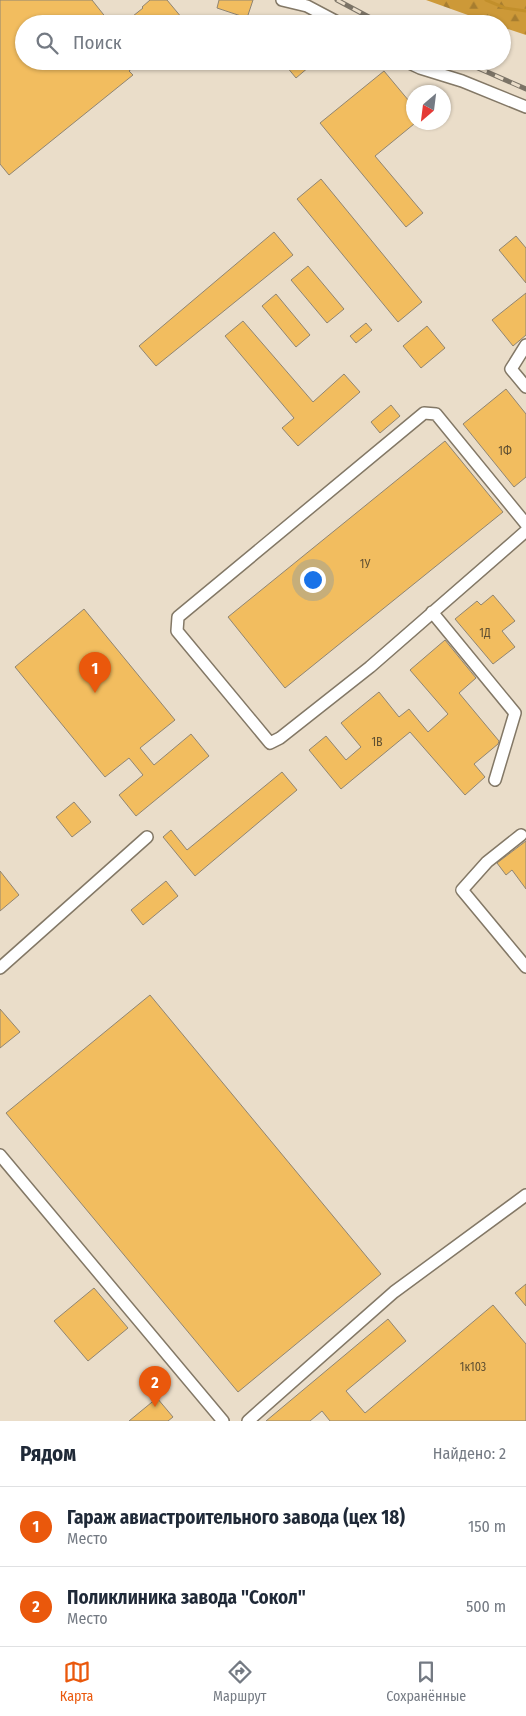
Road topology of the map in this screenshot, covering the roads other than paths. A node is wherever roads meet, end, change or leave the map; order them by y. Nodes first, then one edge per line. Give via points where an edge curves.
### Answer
1 (282, 0) edge
2 (324, 15) edge
3 (426, 70) edge
4 (526, 107) edge
5 (526, 345) edge
6 (526, 387) edge
7 (526, 524) edge
8 (526, 531) edge
9 (432, 612) junction
10 (495, 780) dead end
11 (521, 835) dead end
12 (147, 837) dead end
13 (526, 967) edge
14 (0, 968) edge
15 (0, 1155) edge
16 (526, 1195) edge
17 (224, 1421) edge
18 (248, 1421) edge

1 - 2 lane via 307,6
3 - 4 lane
5 - 6 lane via 511,369
7 - 9 lane via 436,414 424,413 178,617 177,631 270,743 354,679
8 - 9 lane
9 - 10 lane via 515,713
11 - 13 lane via 487,862 462,890
12 - 14 lane
15 - 17 lane
16 - 18 lane via 394,1292

